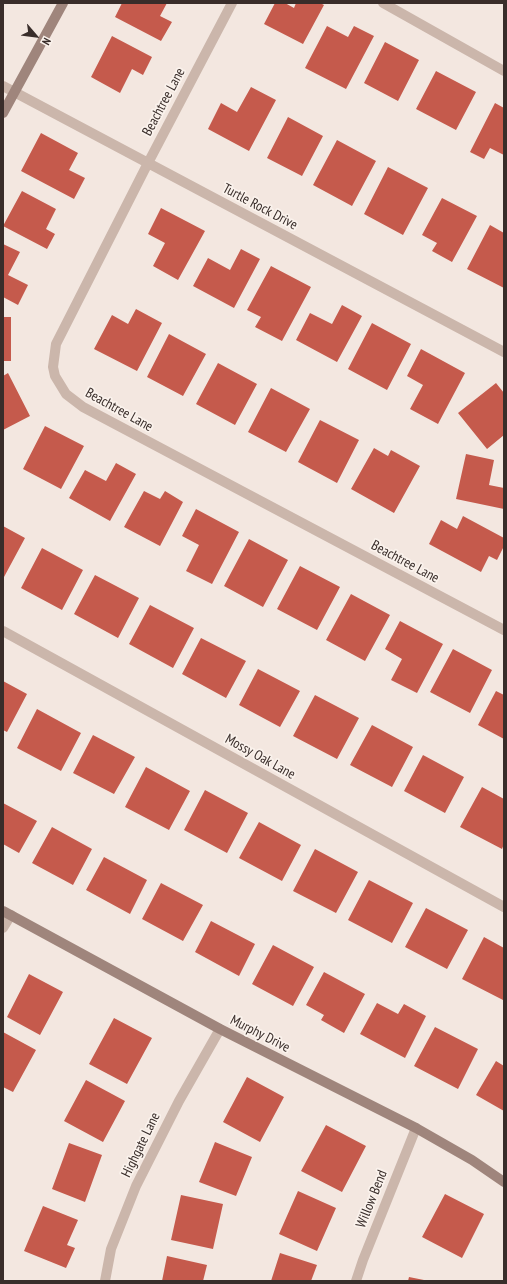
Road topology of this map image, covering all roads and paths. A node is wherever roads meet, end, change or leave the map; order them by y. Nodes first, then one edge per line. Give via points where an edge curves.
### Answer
1 (63, 3) edge
2 (232, 3) edge
3 (383, 3) edge
4 (504, 71) edge
5 (3, 86) edge
6 (14, 92) junction
7 (3, 113) edge
8 (148, 163) junction
9 (504, 352) edge
10 (504, 630) edge
11 (3, 631) edge
12 (504, 907) edge
13 (7, 913) edge
14 (3, 928) edge
15 (220, 1029) junction
16 (416, 1128) junction
17 (504, 1182) edge
18 (105, 1281) edge
19 (356, 1281) edge

1 - 6 street
2 - 8 street, Beachtree Lane
3 - 4 street
5 - 6 street, Turtle Rock Drive
6 - 7 street
6 - 8 street, Turtle Rock Drive
8 - 9 street, Turtle Rock Drive
8 - 10 street, Beachtree Lane via 56,344 53,367 55,376 66,394 83,407
11 - 12 street, Mossy Oak Lane
13 - 14 street
13 - 15 street, Murphy Drive
15 - 16 street, Murphy Drive
15 - 18 street, Highgate Lane via 179,1101 136,1186 111,1249
16 - 17 street, Murphy Drive via 472,1160
16 - 19 street, Willow Bend

